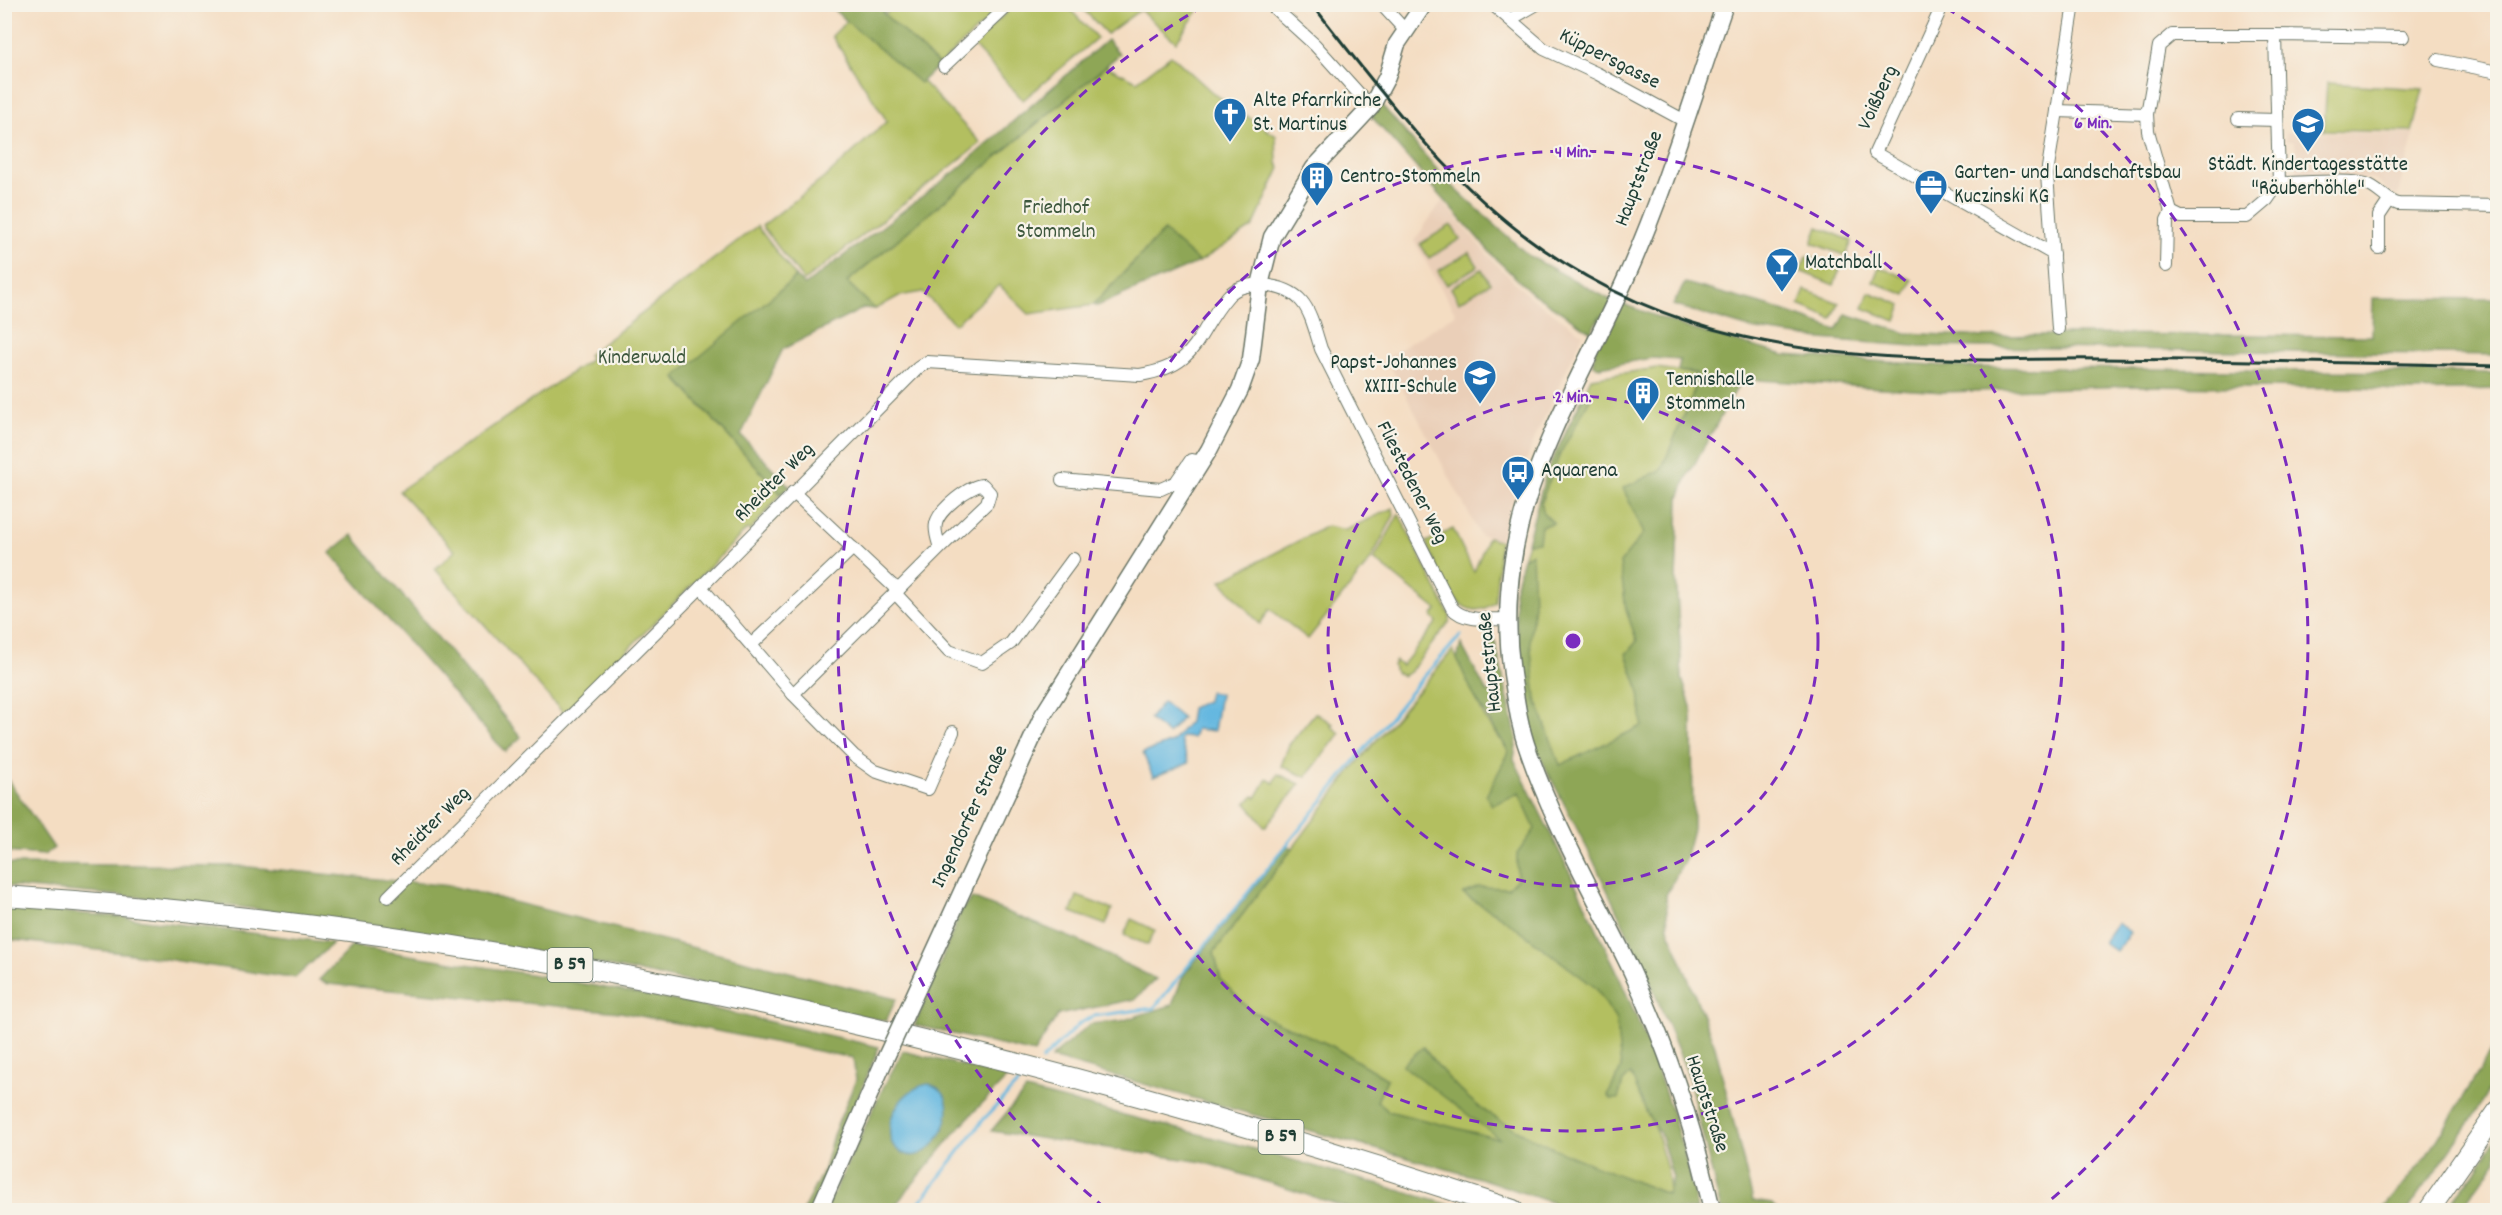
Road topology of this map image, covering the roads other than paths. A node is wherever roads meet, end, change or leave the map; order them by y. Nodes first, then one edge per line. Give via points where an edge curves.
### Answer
1 (1010, 4) edge
2 (1270, 4) edge
3 (1381, 4) edge
4 (1424, 4) edge
5 (1492, 4) edge
6 (1537, 4) edge
7 (1943, 4) edge
8 (2074, 4) edge
9 (1723, 5) edge
10 (1511, 19) junction
11 (1404, 29) junction
12 (2275, 35) junction
13 (2403, 37) dead end
14 (2438, 60) dead end
15 (944, 66) dead end
16 (2498, 72) edge
17 (1371, 107) junction
18 (2057, 111) junction
19 (2147, 114) junction
20 (2238, 119) dead end
21 (2277, 120) junction
22 (1685, 121) junction
23 (2279, 183) junction
24 (2389, 201) junction
25 (2498, 206) edge
26 (2171, 212) junction
27 (2379, 248) dead end
28 (2053, 254) junction
29 (2166, 266) dead end
30 (1260, 285) junction
31 (2058, 329) dead end
32 (1202, 462) junction
33 (1062, 480) dead end
34 (793, 492) junction
35 (853, 548) junction
36 (940, 548) junction
37 (1073, 559) dead end
38 (701, 587) junction
39 (897, 591) junction
40 (1506, 619) junction
41 (752, 644) junction
42 (793, 694) junction
43 (953, 732) dead end
44 (4, 896) edge
45 (388, 897) dead end
46 (2498, 1111) edge
47 (819, 1210) edge
48 (1513, 1210) edge
49 (1712, 1210) edge
50 (2428, 1210) edge

1 - 15 street
2 - 17 street via 1315,45
3 - 11 street
4 - 11 street, Ingendorfer Straße
5 - 10 street, Küppersgasse
6 - 10 street
7 - 28 street, Voißberg via 1875,153
8 - 18 street
9 - 22 street, Hauptstraße
10 - 22 street, Küppersgasse via 1544,49
11 - 17 street, Ingendorfer Straße
12 - 13 street
12 - 19 street via 2172,35 2159,46
12 - 21 street
14 - 16 street
17 - 30 street, Ingendorfer Straße via 1324,156 1282,217 1272,237
18 - 19 street
18 - 28 street via 2047,174
19 - 26 street via 2148,131
20 - 21 street
21 - 23 street
22 - 40 street, Hauptstraße via 1626,277 1535,474 1512,554
23 - 24 street via 2365,184
23 - 26 street via 2247,217 2181,217
24 - 25 street
24 - 27 street via 2379,216
26 - 29 street via 2167,220
28 - 31 street
30 - 32 street, Ingendorfer Straße via 1247,372
30 - 34 street, Rheidter Weg via 1242,287 1229,295 1189,354 1158,372 1140,375 927,362
30 - 40 street, Fliestedener Weg via 1297,294 1308,309 1321,349 1452,608 1468,618
32 - 33 street via 1191,460 1176,482 1161,489
32 - 47 street, Ingendorfer Straße, bridge via 1043,715
34 - 35 street
34 - 38 street, Rheidter Weg
35 - 39 street
35 - 41 street
36 - 36 street via 935,525 939,517 965,490 983,485 990,493 987,503
36 - 39 street
37 - 39 street via 1011,643 982,663 949,651
38 - 41 street
38 - 45 street, Rheidter Weg
39 - 42 street
40 - 49 street, Hauptstraße via 1518,715 1528,752 1659,1032 1682,1095
41 - 42 street
42 - 43 street via 854,756 875,771 928,789
44 - 48 main road, B 59 via 375,934 608,972 775,1006 1047,1071 1296,1141
46 - 50 main road

